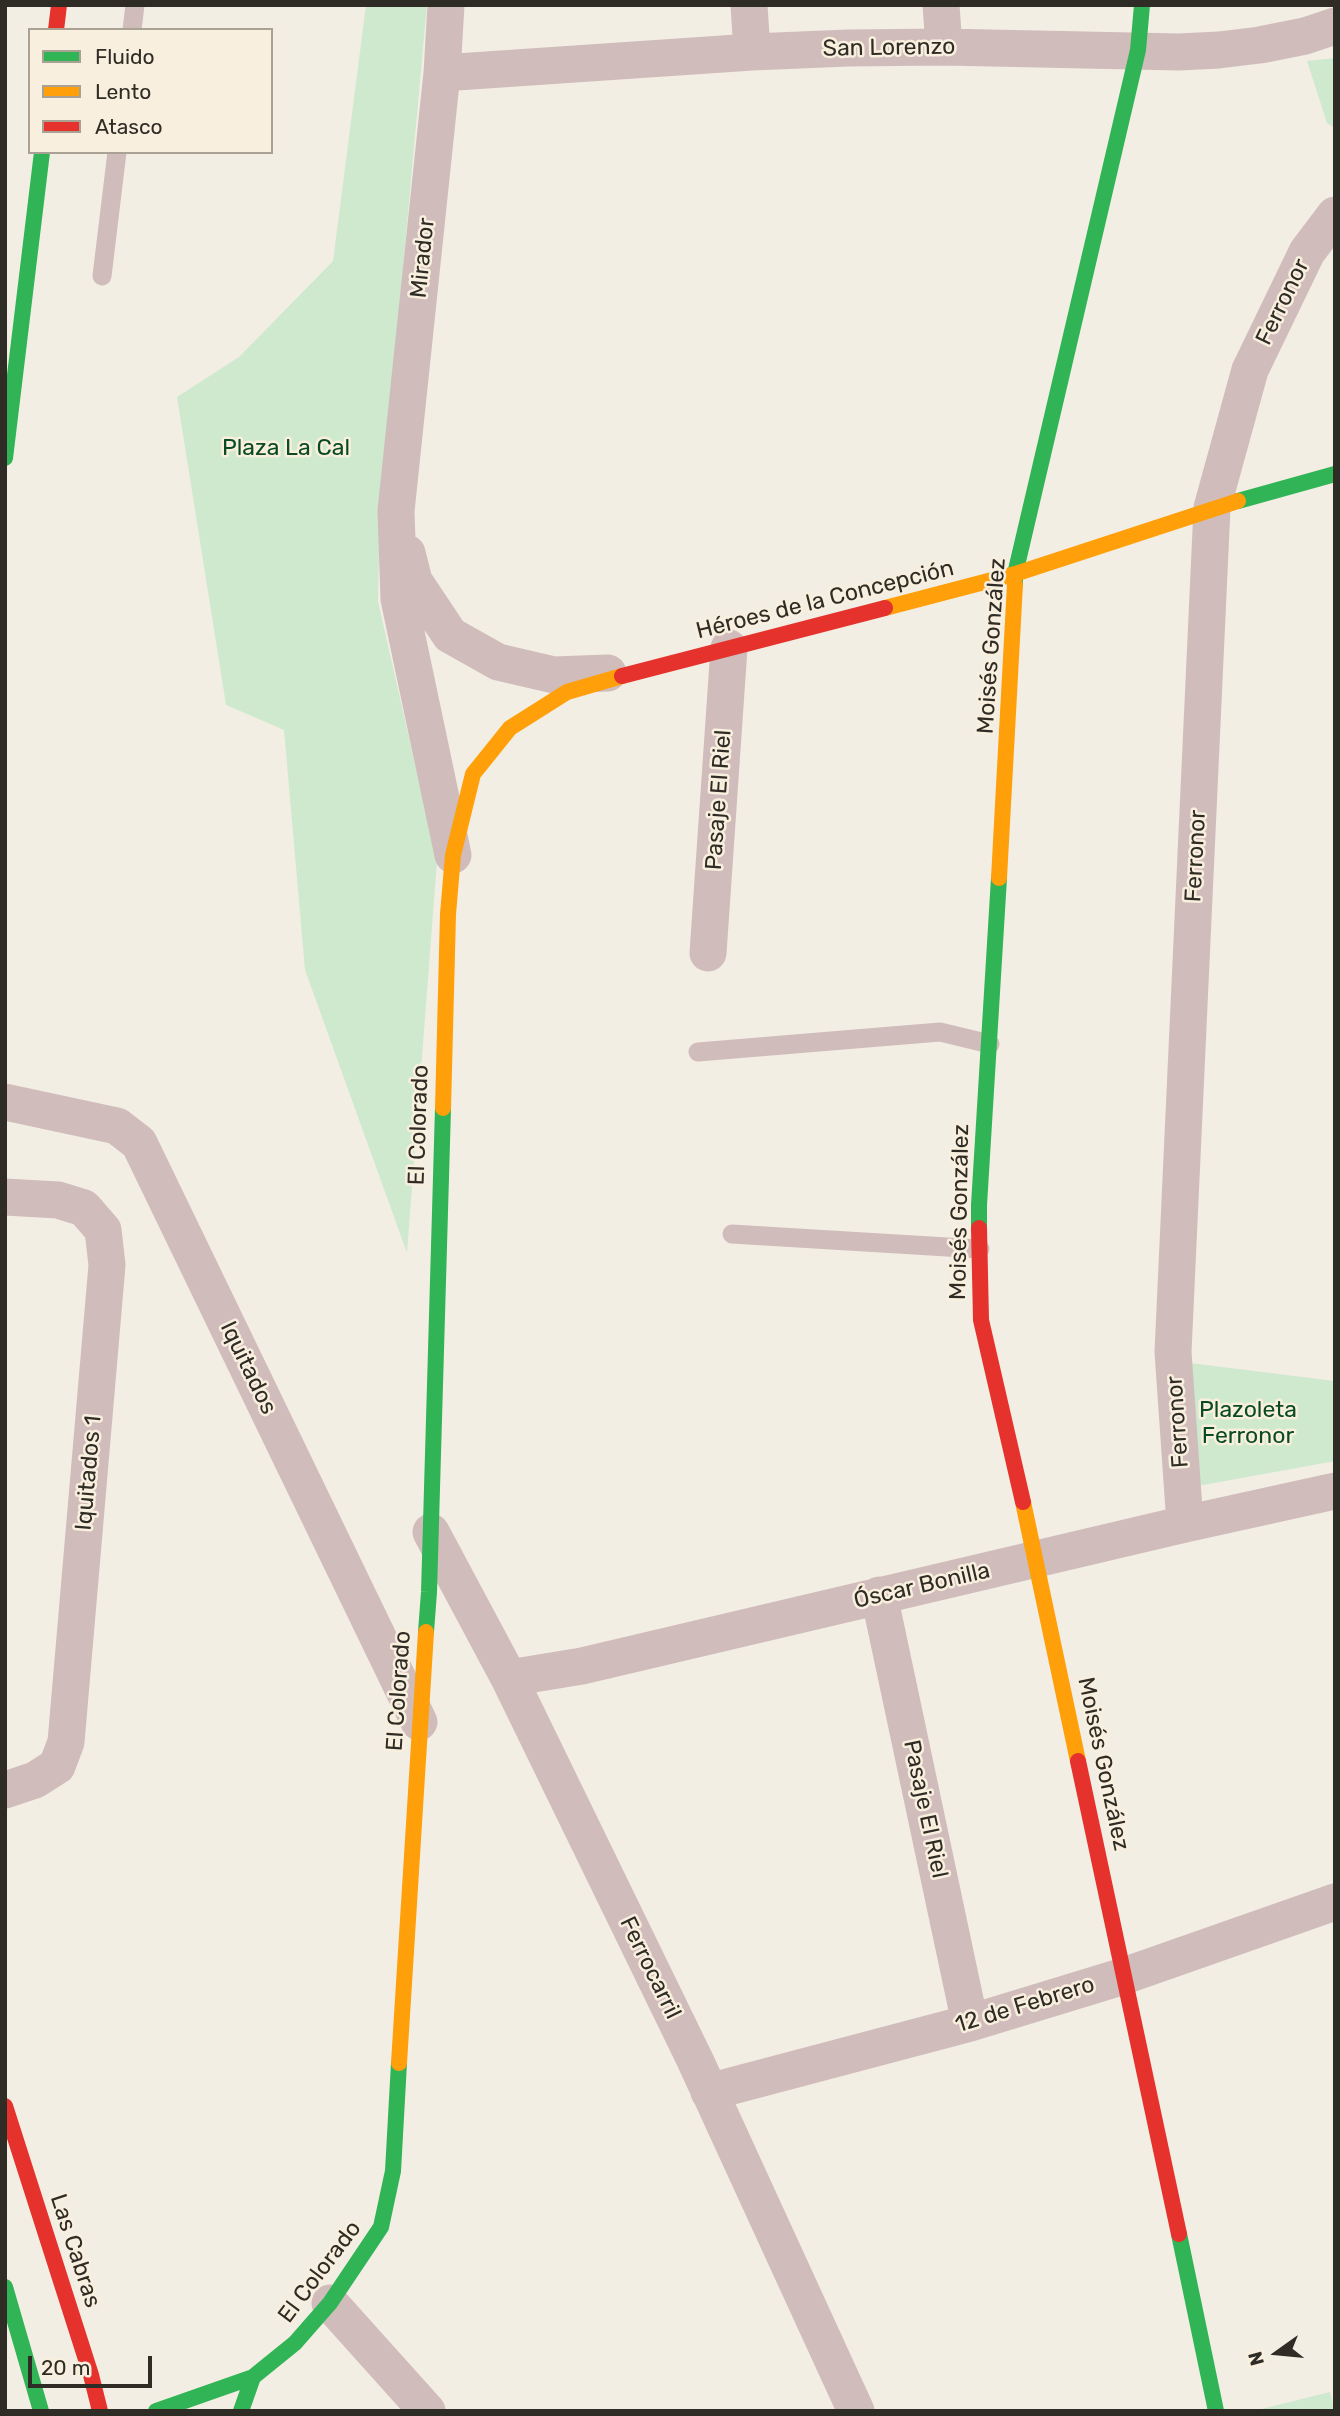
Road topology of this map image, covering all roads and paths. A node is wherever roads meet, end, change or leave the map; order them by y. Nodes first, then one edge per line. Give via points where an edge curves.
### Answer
1 (59, 5) edge
2 (135, 5) edge
3 (446, 5) edge
4 (749, 5) edge
5 (941, 5) edge
6 (1142, 5) edge
7 (1335, 26) edge
8 (56, 28) edge
9 (132, 28) edge
10 (944, 47) junction
11 (1138, 50) junction
12 (752, 52) junction
13 (442, 73) junction
14 (41, 154) edge
15 (117, 154) edge
16 (1335, 215) edge
17 (102, 276) dead end
18 (5, 458) edge
19 (1335, 474) edge
20 (1212, 508) junction
21 (396, 511) junction
22 (1015, 574) junction
23 (729, 648) junction
24 (634, 672) junction
25 (453, 855) junction
26 (708, 953) dead end
27 (990, 1044) junction
28 (698, 1052) dead end
29 (5, 1102) edge
30 (5, 1197) edge
31 (733, 1234) dead end
32 (980, 1249) junction
33 (1335, 1491) edge
34 (1185, 1524) junction
35 (431, 1532) junction
36 (1036, 1560) junction
37 (879, 1595) junction
38 (509, 1678) junction
39 (419, 1722) junction
40 (5, 1790) edge
41 (1335, 1902) edge
42 (1124, 1976) junction
43 (970, 2023) junction
44 (709, 2092) junction
45 (5, 2106) edge
46 (5, 2287) edge
47 (330, 2303) junction
48 (253, 2377) junction
49 (41, 2411) edge
50 (100, 2411) edge
51 (156, 2411) edge
52 (241, 2411) edge
53 (427, 2411) edge
54 (856, 2411) edge
55 (1216, 2411) edge

1 - 8 street
2 - 9 lane
3 - 13 street, Mirador
4 - 12 street
5 - 10 street
6 - 11 street, Moisés González
7 - 11 street, San Lorenzo via 1233,48
10 - 11 street, San Lorenzo
10 - 12 street, San Lorenzo
11 - 22 street, Moisés González
12 - 13 street, San Lorenzo
13 - 21 street, Mirador
14 - 18 street
15 - 17 lane
16 - 20 street, Ferronor via 1307,252 1250,370
19 - 20 street, Héroes de la Concepción
20 - 22 street, Héroes de la Concepción
20 - 34 street, Ferronor via 1173,1352
21 - 24 street, Mirador via 414,582 450,635 498,662 554,675
21 - 25 street, Mirador via 399,599
22 - 23 street, Héroes de la Concepción
22 - 27 street, Moisés González
23 - 24 street, Héroes de la Concepción
23 - 26 street, Pasaje El Riel
24 - 25 street, Héroes de la Concepción via 567,692 510,728 472,774
25 - 35 street, El Colorado
27 - 28 lane via 940,1032
27 - 32 street, Moisés González
29 - 39 street, Iquitados via 117,1126 139,1143
30 - 40 street, Iquitados 1 via 58,1200 84,1208 103,1230 107,1265 66,1742 57,1766
31 - 32 lane
32 - 36 street, Moisés González via 981,1320
33 - 34 street, Óscar Bonilla
34 - 36 street, Óscar Bonilla
35 - 38 street, Ferrocarril
35 - 39 street, El Colorado
36 - 37 street, Óscar Bonilla
36 - 42 street, Moisés González
37 - 38 street, Óscar Bonilla via 582,1666
37 - 43 street, Pasaje El Riel
38 - 44 street, Ferrocarril
39 - 47 street, El Colorado via 393,2171 381,2227
41 - 42 street, 12 de Febrero
42 - 43 street, 12 de Febrero
42 - 55 street, Moisés González
43 - 44 street, 12 de Febrero
44 - 54 street, Ferrocarril
45 - 50 street, Las Cabras
46 - 49 street
47 - 48 street, El Colorado via 295,2343
47 - 53 street
48 - 51 street, El Colorado
48 - 52 street

